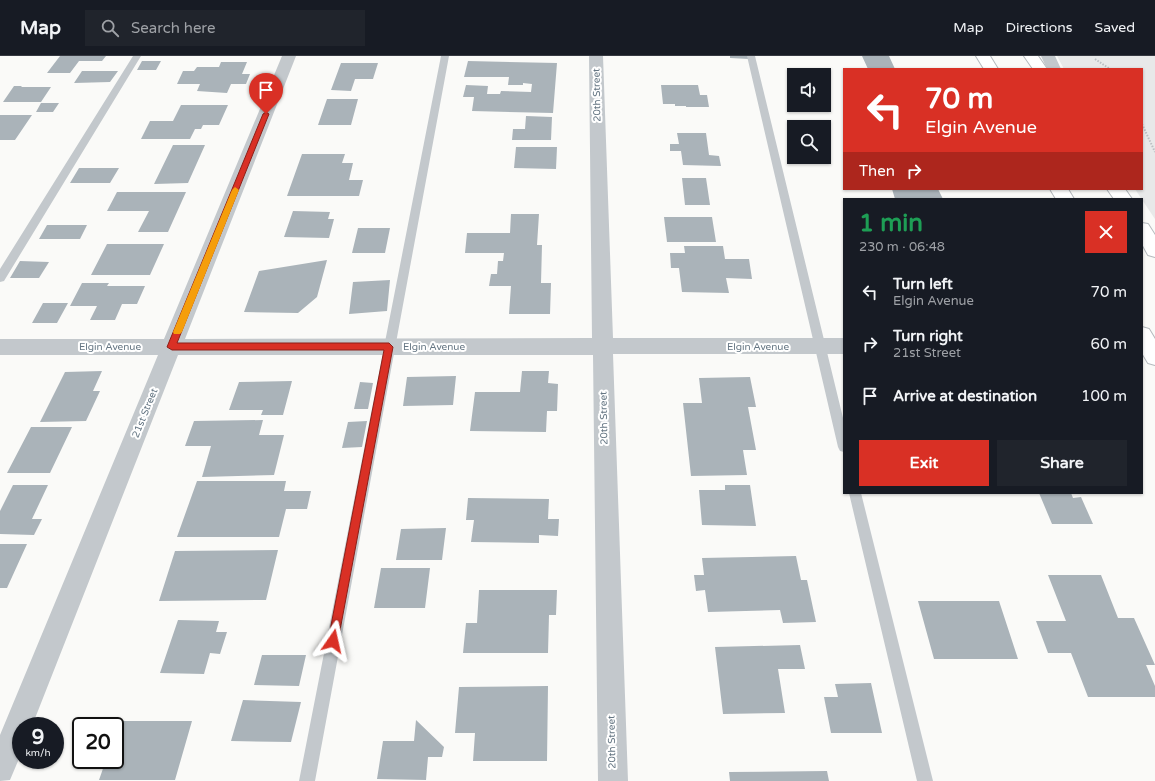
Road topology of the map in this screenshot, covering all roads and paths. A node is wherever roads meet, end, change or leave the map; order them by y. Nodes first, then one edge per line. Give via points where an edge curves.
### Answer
1 (137, 56) edge
2 (290, 56) edge
3 (445, 56) edge
4 (596, 56) edge
5 (751, 56) edge
6 (983, 56) edge
7 (1031, 56) edge
8 (1048, 56) edge
9 (1095, 59) dead end
10 (990, 68) edge
11 (1039, 68) edge
12 (1054, 68) edge
13 (1108, 68) edge
14 (1143, 126) edge
15 (1155, 152) edge
16 (1143, 231) edge
17 (1155, 250) edge
18 (0, 278) edge
19 (820, 346) junction
20 (843, 346) edge
21 (0, 347) edge
22 (172, 347) junction
23 (389, 347) junction
24 (603, 347) junction
25 (843, 443) edge
26 (855, 494) edge
27 (0, 770) edge
28 (307, 781) edge
29 (613, 781) edge
30 (925, 781) edge

1 - 18 lane
2 - 22 street, 21st Street
3 - 23 lane
4 - 24 street, 20th Street
5 - 19 lane
6 - 10 main road
7 - 11 main road
8 - 12 street
9 - 13 path
14 - 15 path
16 - 17 main road
19 - 20 street, Elgin Avenue
19 - 24 street, Elgin Avenue
19 - 25 lane
21 - 22 street, Elgin Avenue
22 - 23 street, Elgin Avenue
22 - 27 street, 21st Street
23 - 24 street, Elgin Avenue
23 - 28 lane
24 - 29 street, 20th Street
26 - 30 lane

